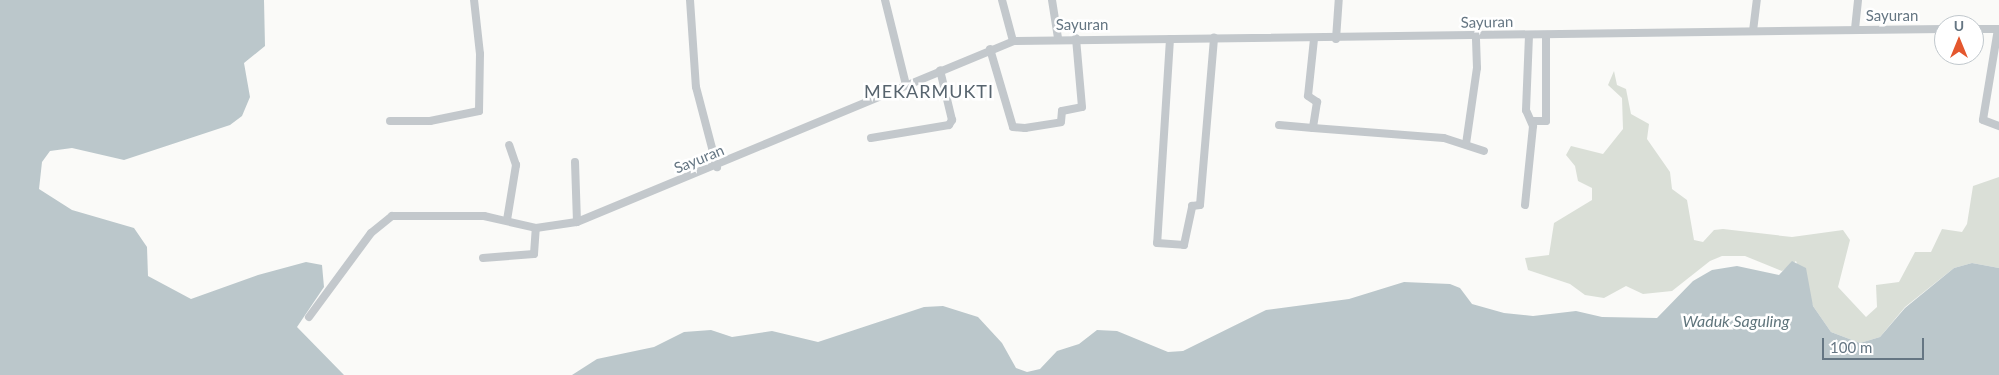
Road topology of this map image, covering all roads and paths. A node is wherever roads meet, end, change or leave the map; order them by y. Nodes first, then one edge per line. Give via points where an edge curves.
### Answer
1 (474, 0) edge
2 (690, 0) edge
3 (885, 0) edge
4 (1002, 0) edge
5 (1052, 0) edge
6 (1339, 0) edge
7 (1757, 0) edge
8 (1858, 0) edge
9 (1934, 29) edge
10 (1984, 29) edge
11 (1999, 29) edge
12 (1855, 30) junction
13 (1753, 31) junction
14 (1529, 35) junction
15 (1546, 35) junction
16 (1476, 36) junction
17 (1058, 38) junction
18 (1076, 38) junction
19 (1214, 38) junction
20 (1170, 39) junction
21 (1314, 39) junction
22 (1336, 39) junction
23 (1013, 41) junction
24 (990, 49) junction
25 (940, 70) junction
26 (906, 86) junction
27 (390, 121) dead end
28 (1532, 121) junction
29 (1279, 125) dead end
30 (1999, 126) edge
31 (1313, 128) junction
32 (871, 138) dead end
33 (1466, 144) junction
34 (509, 145) dead end
35 (1484, 151) dead end
36 (575, 162) dead end
37 (717, 167) junction
38 (1525, 205) dead end
39 (507, 220) junction
40 (577, 222) junction
41 (536, 228) junction
42 (483, 258) dead end
43 (308, 317) dead end

1 - 27 street via 480,54 479,111 430,121
2 - 37 street via 696,87
3 - 26 street
4 - 23 street
5 - 17 street
6 - 22 street
7 - 13 street
8 - 12 street
9 - 12 street, Sayuran
10 - 11 street
11 - 30 street via 1983,120
12 - 13 street, Sayuran
13 - 15 street, Sayuran
14 - 15 street, Sayuran
14 - 16 street, Sayuran
14 - 28 street via 1526,110
15 - 28 street via 1546,121
16 - 22 street, Sayuran
16 - 33 street via 1476,68
17 - 18 street, Sayuran
17 - 23 street, Sayuran
18 - 20 street, Sayuran
18 - 24 street via 1082,107 1062,111 1061,122 1025,128 1013,127
19 - 20 street, Sayuran
19 - 20 street via 1200,205 1192,206 1184,245 1158,244 1157,239
19 - 21 street, Sayuran
21 - 22 street, Sayuran
21 - 31 street via 1308,96 1317,102
23 - 24 street, Sayuran
24 - 25 street, Sayuran
25 - 26 street, Sayuran
25 - 32 street via 952,120 949,125
26 - 37 street, Sayuran
28 - 38 street
29 - 31 street
31 - 33 street via 1444,138
33 - 35 street
34 - 39 street via 516,165
36 - 40 street
37 - 40 street, Sayuran
39 - 41 street, Sayuran
39 - 43 street, Sayuran via 412,213 392,216 371,233
40 - 41 street, Sayuran
41 - 42 street via 534,254

